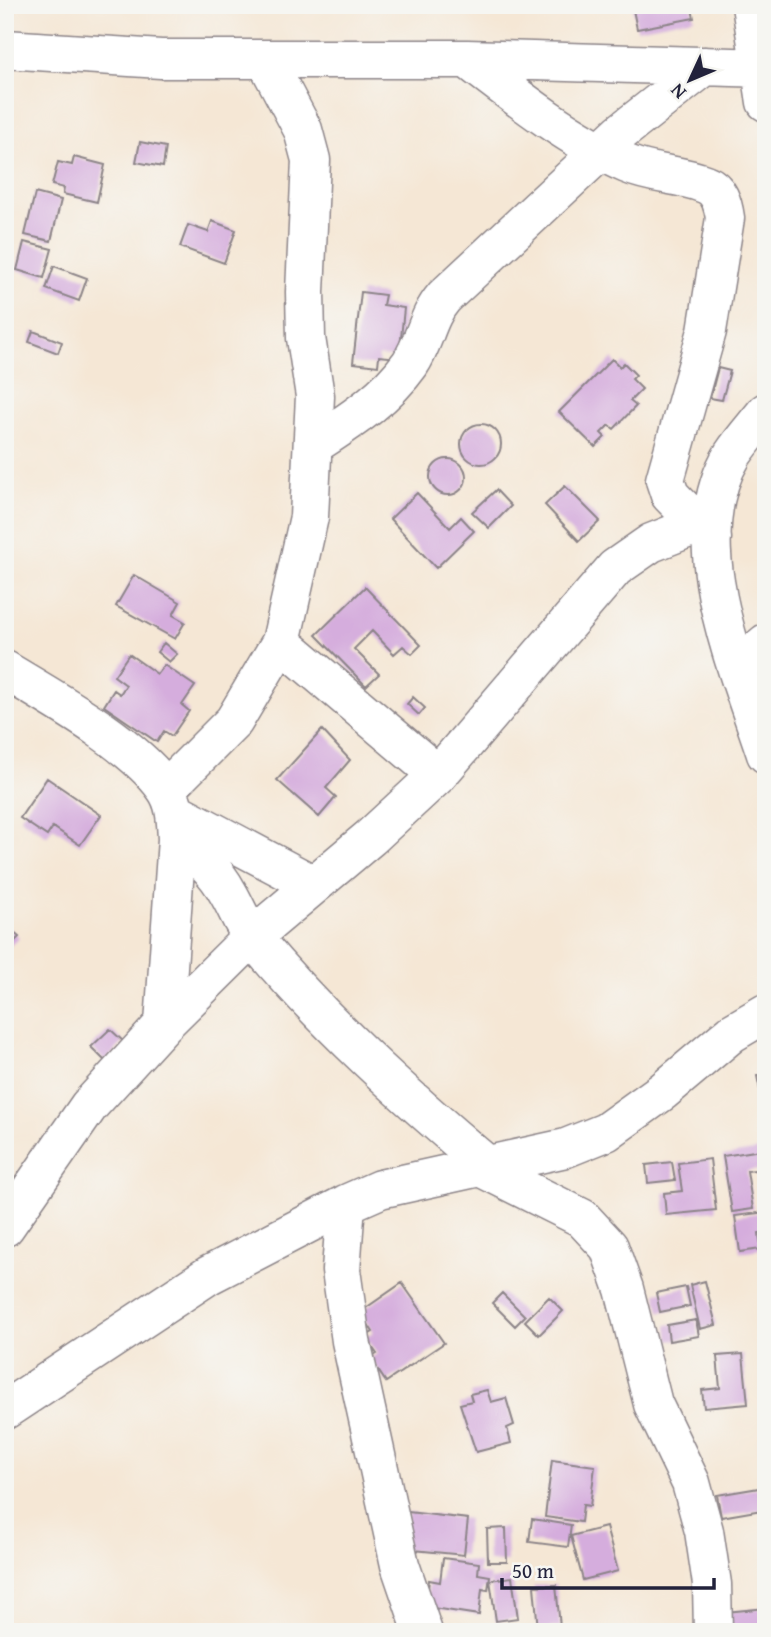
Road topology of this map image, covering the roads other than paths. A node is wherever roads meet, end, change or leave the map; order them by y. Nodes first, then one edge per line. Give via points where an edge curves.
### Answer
1 (751, 5) edge
2 (5, 49) edge
3 (467, 59) junction
4 (267, 62) junction
5 (705, 65) junction
6 (764, 79) edge
7 (601, 151) junction
8 (766, 412) edge
9 (314, 444) junction
10 (670, 495) junction
11 (705, 531) junction
12 (651, 543) junction
13 (281, 642) junction
14 (752, 655) edge
15 (5, 670) edge
16 (766, 754) edge
17 (438, 775) junction
18 (173, 813) junction
19 (312, 884) junction
20 (251, 937) junction
21 (766, 1013) edge
22 (164, 1024) junction
23 (484, 1166) junction
24 (346, 1204) junction
25 (5, 1227) edge
26 (5, 1410) edge
27 (423, 1632) edge
28 (713, 1632) edge

1 - 6 street
2 - 4 street
3 - 4 street
3 - 5 street
3 - 7 street via 510,93
4 - 9 street via 303,130 311,160 306,327 315,396
5 - 6 street
5 - 7 street
7 - 9 street via 444,297 432,312 411,362 384,394
7 - 10 street via 630,166 709,186 723,205 725,218 707,331 665,480
8 - 11 street via 732,456
9 - 13 street via 309,517
10 - 11 street
10 - 12 street
11 - 12 street
11 - 14 street via 717,598
12 - 17 street via 615,568
13 - 17 street
13 - 18 street
14 - 16 street
15 - 18 street via 118,744
17 - 19 street
18 - 19 street
18 - 20 street via 217,874
18 - 22 street
19 - 20 street
20 - 22 street
20 - 23 street via 327,1020
21 - 23 street via 732,1033 606,1132 566,1148
22 - 25 street via 89,1106
23 - 24 street via 380,1189
23 - 28 street via 582,1218 609,1247 653,1404 691,1483 708,1557
24 - 26 street via 209,1275
24 - 27 street via 341,1270 351,1341 400,1565

